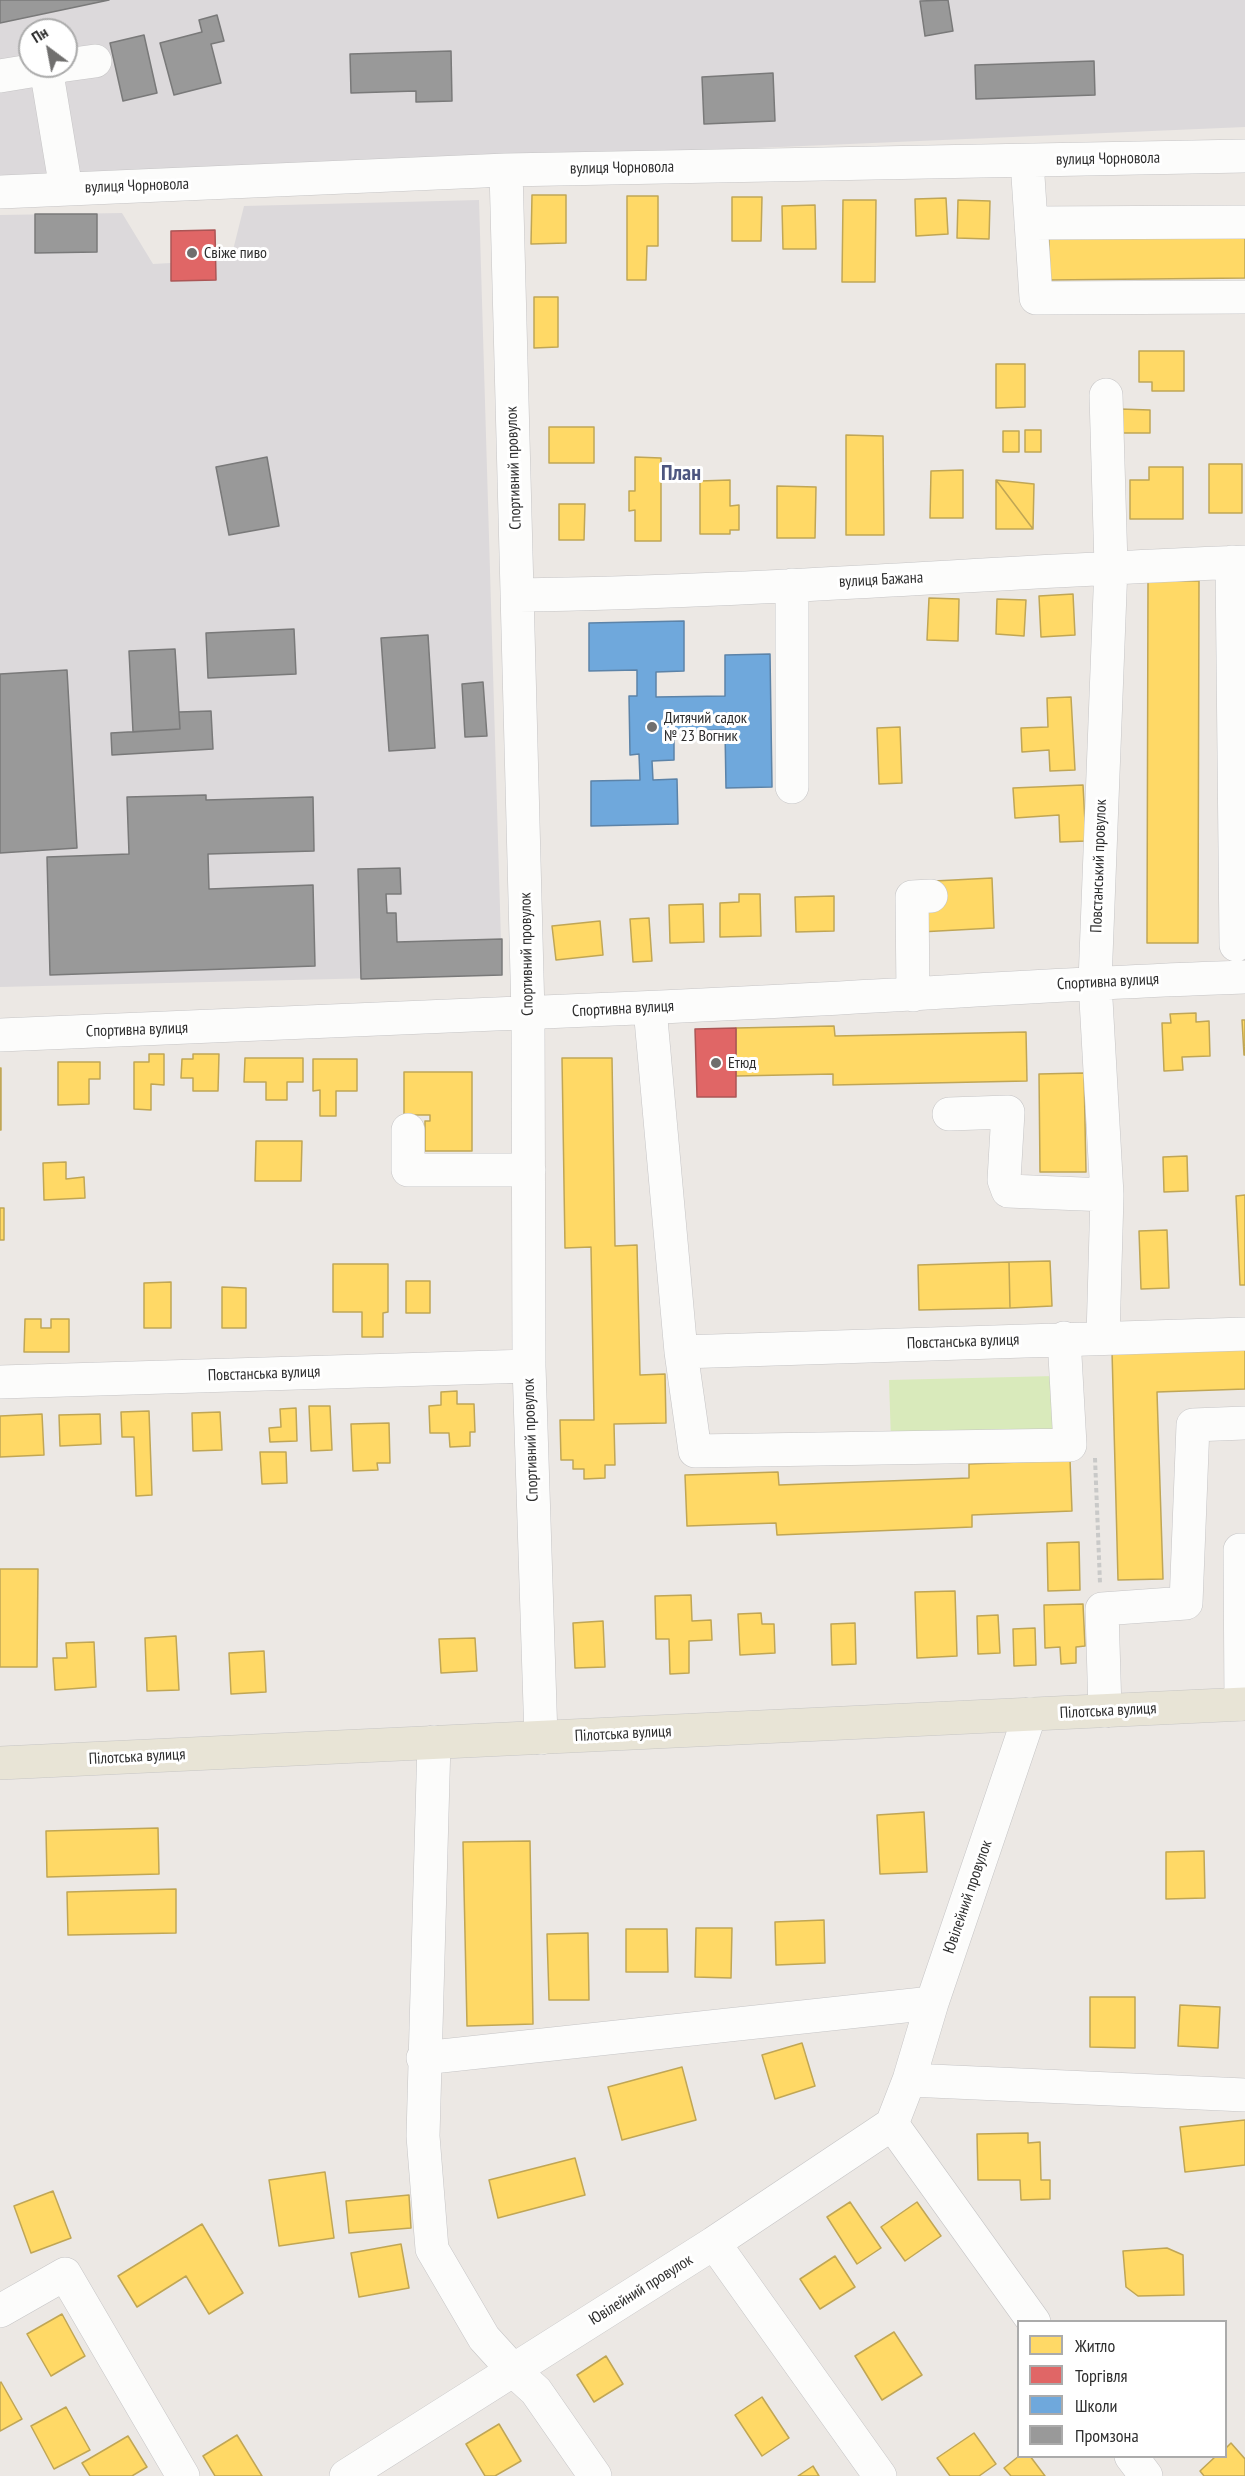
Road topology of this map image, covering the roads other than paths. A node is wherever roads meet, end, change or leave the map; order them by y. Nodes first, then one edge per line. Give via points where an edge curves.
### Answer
1 (18, 73) edge
2 (0, 76) edge
3 (67, 78) edge
4 (1245, 156) edge
5 (1027, 161) junction
6 (506, 170) junction
7 (66, 189) junction
8 (0, 192) edge
9 (1245, 222) edge
10 (1031, 223) junction
11 (1245, 297) edge
12 (1106, 395) dead end
13 (1238, 562) edge
14 (1111, 566) junction
15 (792, 585) junction
16 (518, 595) junction
17 (792, 787) dead end
18 (931, 896) dead end
19 (1236, 945) dead end
20 (1245, 977) edge
21 (1095, 982) junction
22 (913, 995) junction
23 (650, 1008) junction
24 (528, 1014) junction
25 (0, 1035) edge
26 (949, 1114) dead end
27 (408, 1130) dead end
28 (529, 1170) junction
29 (1107, 1195) junction
30 (1245, 1334) edge
31 (1103, 1337) junction
32 (1064, 1338) junction
33 (681, 1352) junction
34 (529, 1366) junction
35 (0, 1382) edge
36 (1245, 1423) edge
37 (1245, 1550) edge
38 (1243, 1704) edge
39 (1105, 1711) junction
40 (1030, 1714) junction
41 (541, 1738) junction
42 (435, 1743) junction
43 (0, 1763) edge
44 (932, 2003) junction
45 (423, 2058) junction
46 (909, 2080) junction
47 (1245, 2095) edge
48 (892, 2124) junction
49 (714, 2243) junction
50 (0, 2311) edge
51 (1033, 2320) edge
52 (514, 2371) junction
53 (1132, 2458) edge
54 (183, 2476) edge
55 (346, 2476) edge
56 (595, 2476) edge
57 (879, 2476) edge
58 (1146, 2476) edge

1 - 2 street
3 - 7 street
4 - 5 street, вулиця Чорновола
5 - 6 street, вулиця Чорновола
5 - 10 street
6 - 7 street, вулиця Чорновола
6 - 16 street, Спортивний провулок
7 - 8 street, вулиця Чорновола
9 - 10 street
10 - 11 street via 1036,298
12 - 14 street, Повстанський провулок
13 - 14 street, вулиця Бажана
13 - 19 street
14 - 15 street, вулиця Бажана
14 - 21 street, Повстанський провулок
15 - 16 street, вулиця Бажана
15 - 17 street
16 - 24 street, Спортивний провулок
18 - 22 street via 912,897
20 - 21 street, Спортивна вулиця
21 - 22 street, Спортивна вулиця
21 - 29 street, Повстанський провулок
22 - 23 street, Спортивна вулиця
23 - 24 street, Спортивна вулиця
23 - 33 street
24 - 25 street, Спортивна вулиця
24 - 28 street, Спортивний провулок
26 - 29 street via 1008,1112 1008,1191
27 - 28 street via 408,1170
28 - 34 street, Спортивний провулок
29 - 31 street, Повстанський провулок
30 - 31 street, Повстанська вулиця
31 - 32 street, Повстанська вулиця
32 - 33 street, Повстанська вулиця
32 - 33 street via 1070,1445 695,1450
34 - 35 street, Повстанська вулиця
34 - 41 street, Спортивний провулок
36 - 39 street via 1193,1425 1186,1603 1102,1609
37 - 38 street via 1240,1550
38 - 39 main road, Пілотська вулиця
39 - 40 main road, Пілотська вулиця
40 - 41 main road, Пілотська вулиця
40 - 44 street, Ювілейний провулок
41 - 42 main road, Пілотська вулиця
42 - 43 main road, Пілотська вулиця
42 - 45 street
44 - 45 street
44 - 46 street, Ювілейний провулок
45 - 52 street via 423,2136 432,2249 484,2338
46 - 47 street
46 - 48 street, Ювілейний провулок
48 - 49 street, Ювілейний провулок
48 - 51 street
49 - 52 street, Ювілейний провулок
49 - 57 street
50 - 54 street via 65,2274
52 - 55 street, Ювілейний провулок
52 - 56 street via 536,2391
53 - 58 street

